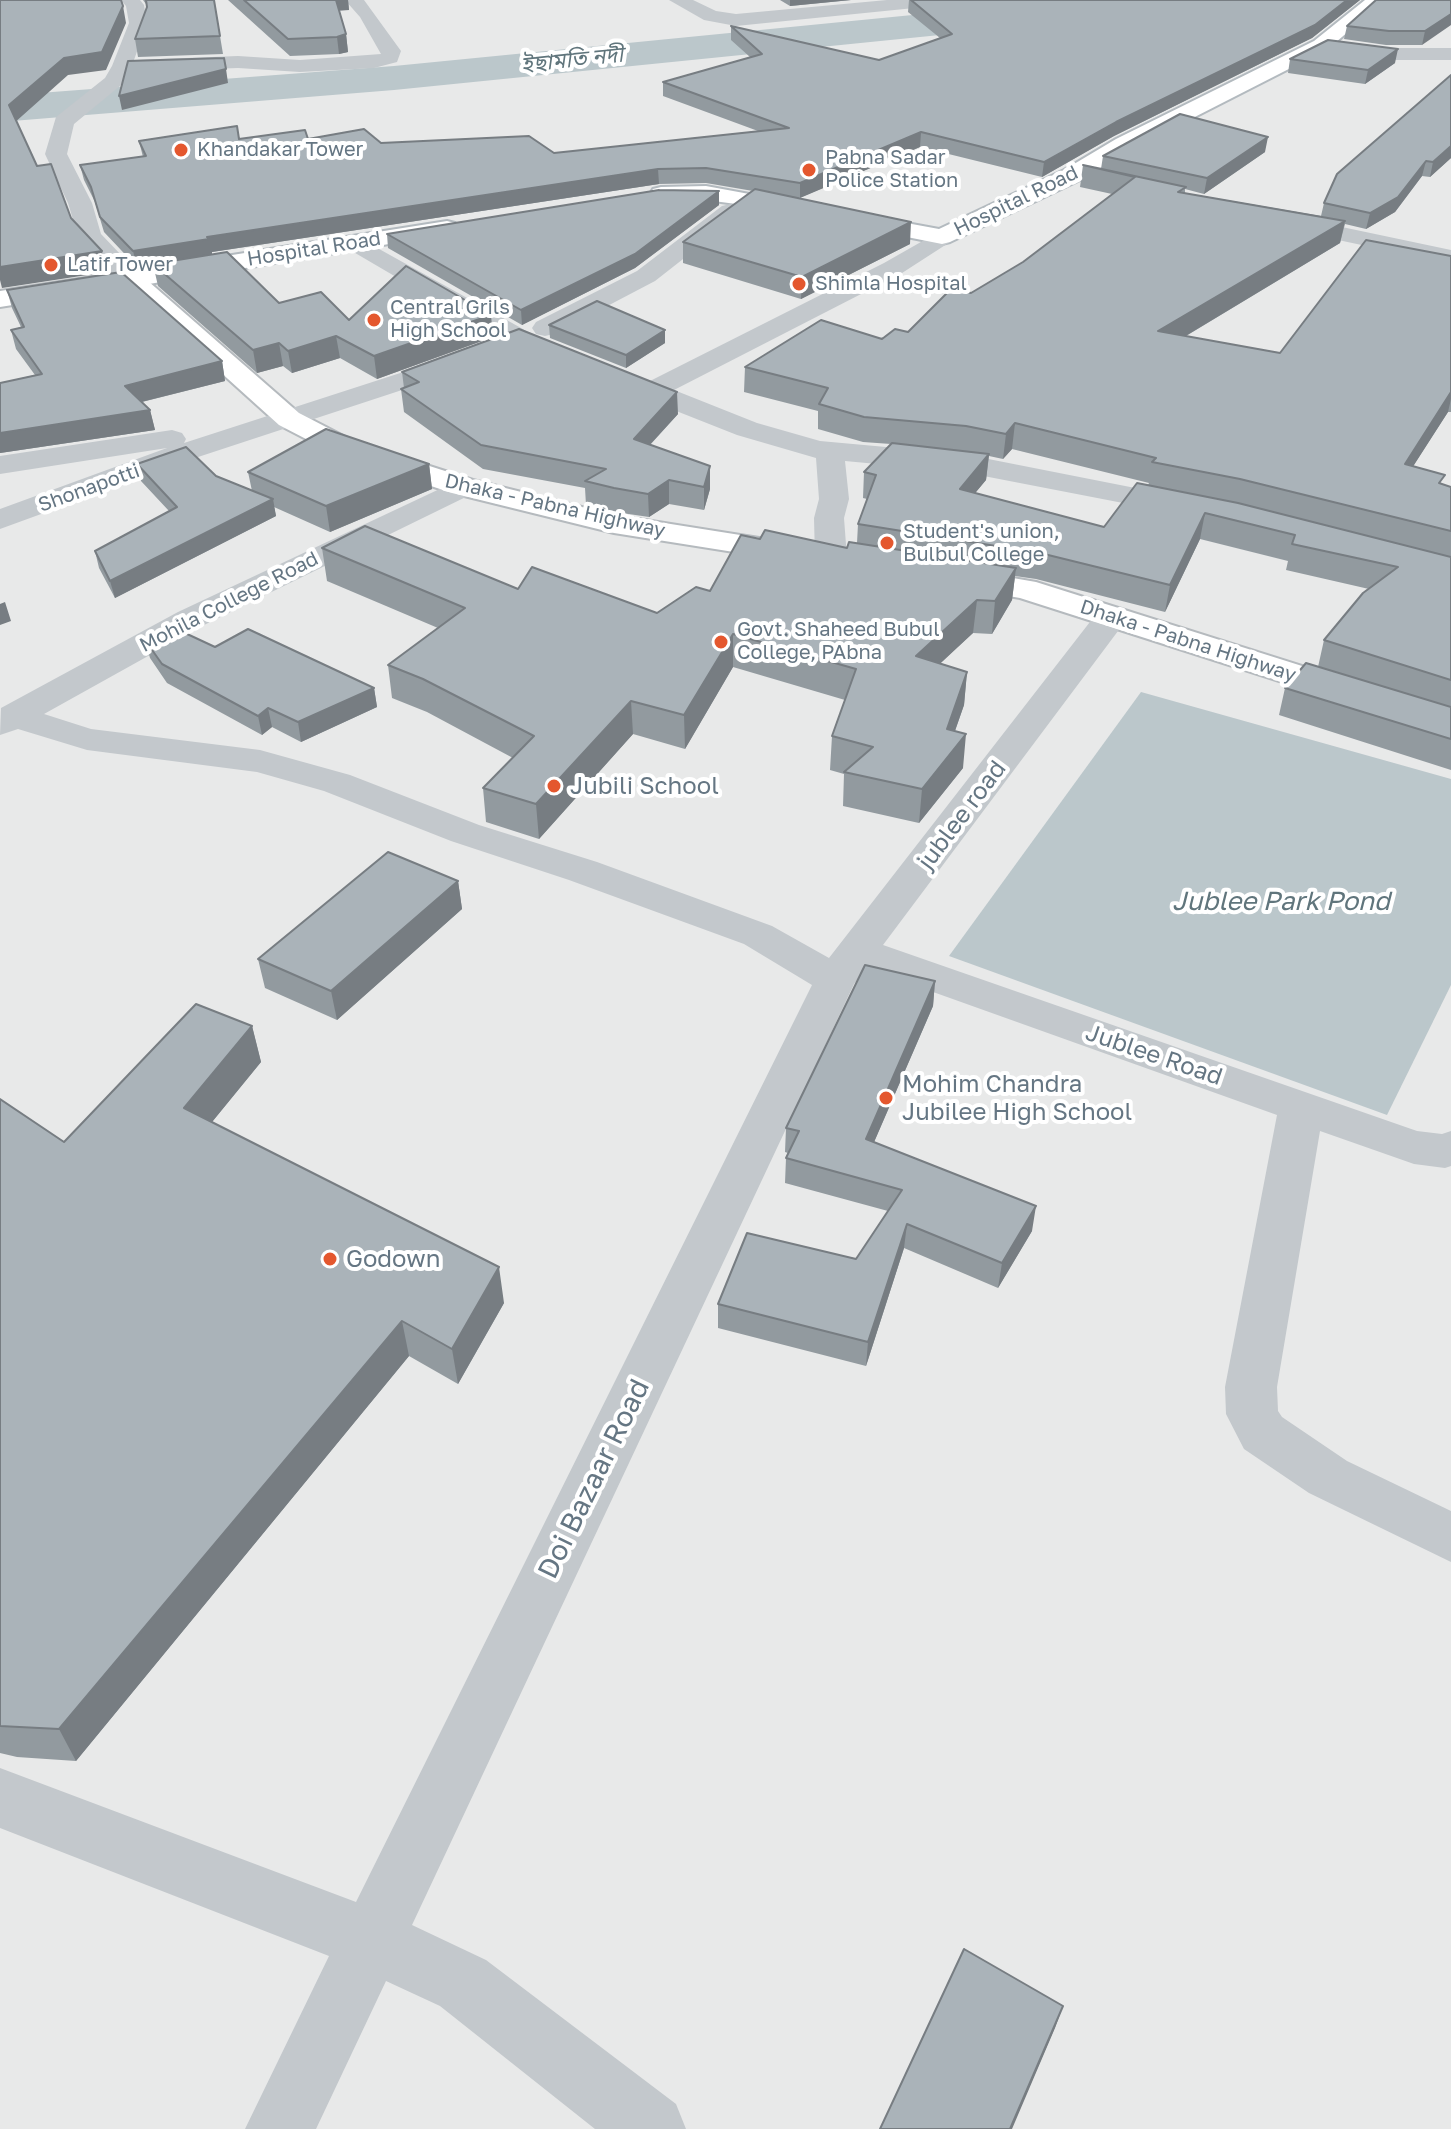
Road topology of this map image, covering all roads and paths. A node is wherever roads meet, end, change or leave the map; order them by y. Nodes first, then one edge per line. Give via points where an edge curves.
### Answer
1 (130, 0) edge
2 (354, 0) edge
3 (678, 0) edge
4 (944, 0) edge
5 (1376, 0) edge
6 (1321, 45) junction
7 (1451, 54) edge
8 (117, 74) junction
9 (1072, 175) junction
10 (1102, 181) edge
11 (643, 196) edge
12 (751, 199) junction
13 (1266, 217) edge
14 (476, 223) edge
15 (942, 237) junction
16 (354, 242) junction
17 (1451, 257) edge
18 (131, 279) junction
19 (0, 299) edge
20 (521, 339) junction
21 (652, 391) junction
22 (278, 422) junction
23 (830, 453) junction
24 (0, 465) edge
25 (463, 487) junction
26 (1218, 513) edge
27 (0, 520) edge
28 (846, 561) joint
29 (921, 573) edge
30 (1112, 616) junction
31 (7, 720) edge
32 (1451, 725) edge
33 (837, 983) junction
34 (1301, 1107) junction
35 (1451, 1148) edge
36 (1451, 1538) edge
37 (0, 1798) edge
38 (373, 1941) junction
39 (280, 2129) edge
40 (651, 2129) edge

1 - 8 street via 138,23
2 - 8 street via 391,51 390,58 300,66 238,62
3 - 4 street via 711,16 736,20
5 - 6 main road, Hospital Road
6 - 7 street via 1386,54
6 - 9 main road, Hospital Road
8 - 18 street via 64,122 56,154 90,236
9 - 10 street
9 - 15 main road, Hospital Road
11 - 12 main road, Hospital Road via 706,193
12 - 15 main road, Hospital Road
12 - 20 street via 646,276
13 - 17 street
14 - 16 main road, Hospital Road
15 - 21 street via 893,268
16 - 18 main road, Hospital Road
16 - 20 street
18 - 19 main road, Hospital Road
18 - 22 main road, Dhaka - Pabna Highway
20 - 21 street
20 - 22 street
21 - 23 street via 747,429
22 - 24 street, Shonapotti
22 - 25 main road, Dhaka - Pabna Highway
22 - 27 street, Shonapotti
23 - 26 street via 963,463
23 - 28 street via 834,499 829,518
25 - 28 main road, Dhaka - Pabna Highway via 614,524
25 - 31 street, Mohila College Road via 190,619
29 - 30 main road, Dhaka - Pabna Highway via 1025,589
30 - 32 main road, Dhaka - Pabna Highway
30 - 33 street, jublee road
31 - 33 street, Jublee Road via 87,739 260,761 337,783 758,935
33 - 34 street, Jublee Road
33 - 38 street, Doi Bazaar Road via 708,1240
34 - 35 street, Jublee Road via 1414,1147
34 - 36 street via 1251,1387 1252,1414 1263,1433 1328,1477
37 - 38 street
38 - 39 street, Doi Bazaar Road
38 - 40 street via 463,1983

